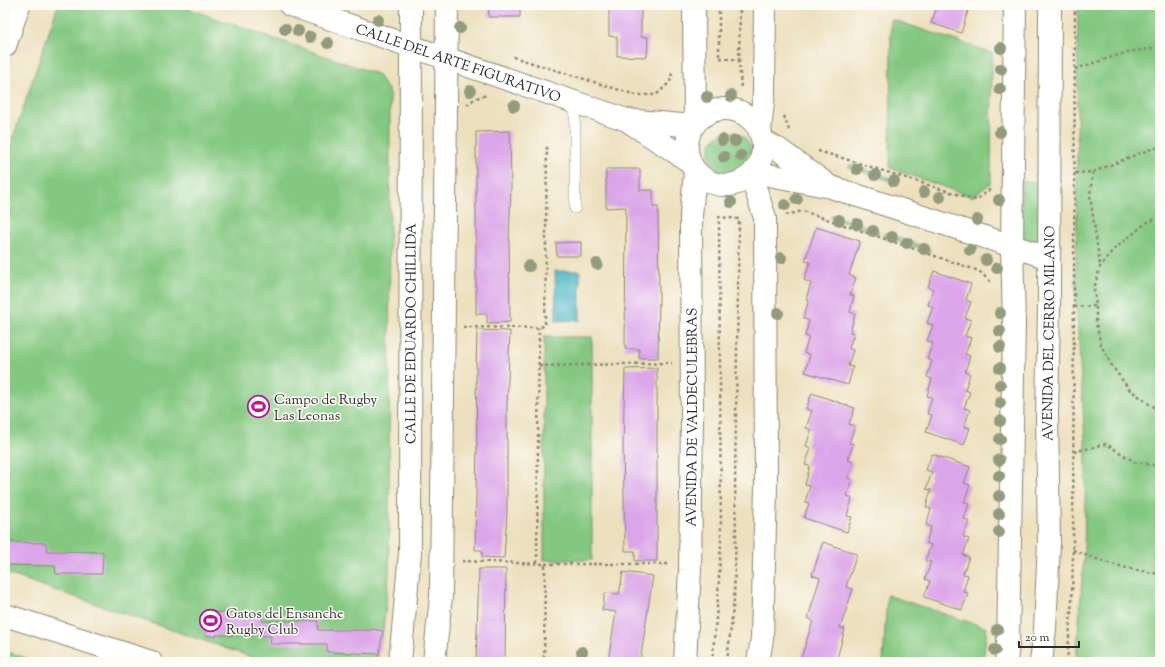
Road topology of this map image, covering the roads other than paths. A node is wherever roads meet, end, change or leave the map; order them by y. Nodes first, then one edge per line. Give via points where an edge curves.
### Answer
1 (19, 5) edge
2 (290, 5) edge
3 (411, 5) edge
4 (447, 5) edge
5 (694, 5) edge
6 (765, 5) edge
7 (1016, 5) edge
8 (1050, 5) edge
9 (5, 46) edge
10 (410, 46) junction
11 (447, 59) junction
12 (575, 102) junction
13 (627, 120) junction
14 (694, 124) junction
15 (761, 136) junction
16 (692, 167) junction
17 (753, 173) junction
18 (831, 187) junction
19 (574, 208) dead end
20 (1012, 247) junction
21 (1049, 258) junction
22 (5, 615) edge
23 (151, 662) edge
24 (400, 662) edge
25 (434, 662) edge
26 (685, 662) edge
27 (758, 662) edge
28 (1006, 662) edge
29 (1041, 662) edge

1 - 9 street
2 - 10 street, CALLE DEL ARTE FIGURATIVO
3 - 10 street, CALLE DE EDUARDO CHILLIDA
4 - 11 street
5 - 14 street
6 - 15 street
7 - 20 street
8 - 21 street, AVENIDA DEL CERRO MILANO
10 - 11 street, CALLE DEL ARTE FIGURATIVO
10 - 24 street, CALLE DE EDUARDO CHILLIDA via 410,553
11 - 12 street, CALLE DEL ARTE FIGURATIVO
11 - 25 street via 442,597
12 - 13 street, CALLE DEL ARTE FIGURATIVO
12 - 19 lane
13 - 14 street, CALLE DEL ARTE FIGURATIVO
13 - 16 street, CALLE DEL ARTE FIGURATIVO
14 - 15 street via 705,114 730,109 752,120
14 - 16 street via 689,134 686,152
15 - 17 street via 763,152
15 - 18 street
16 - 17 street via 704,180 716,185 729,186 741,182
16 - 26 street, AVENIDA DE VALDECULEBRAS via 690,570
17 - 18 street
17 - 27 street via 765,218 766,487 762,638
18 - 20 street
20 - 21 street
20 - 28 street via 1014,331
21 - 29 street, AVENIDA DEL CERRO MILANO via 1049,542
22 - 23 street

